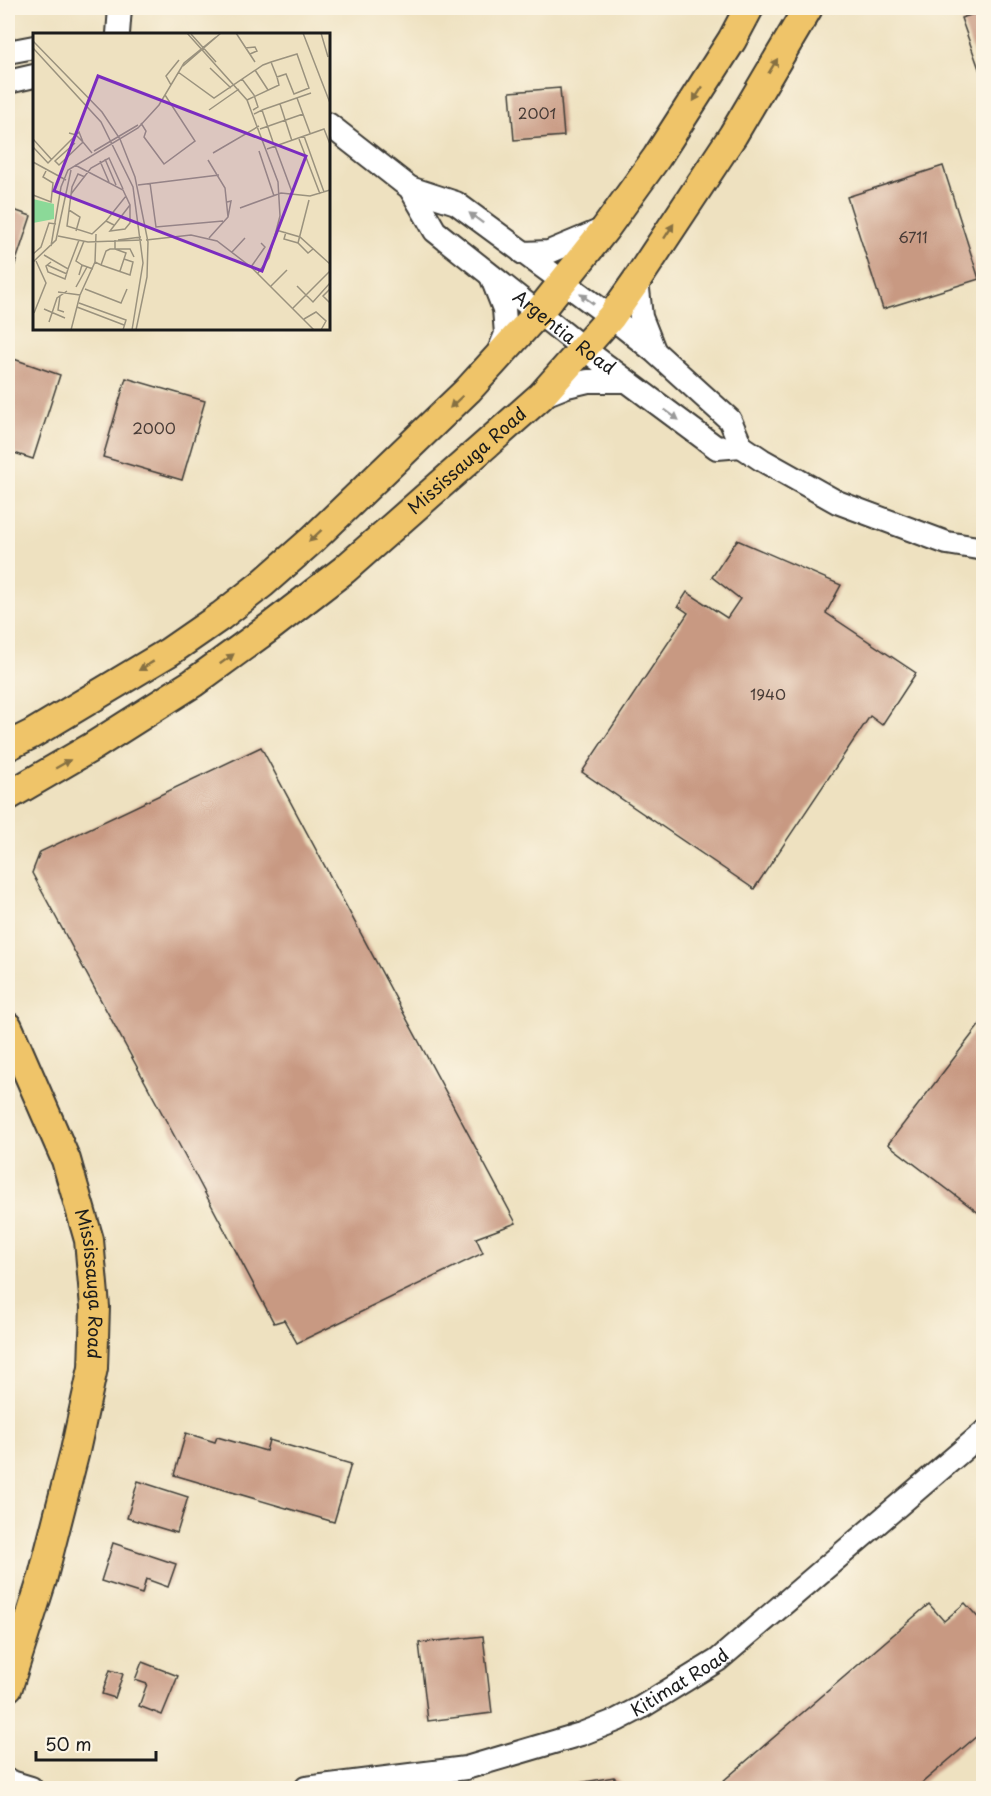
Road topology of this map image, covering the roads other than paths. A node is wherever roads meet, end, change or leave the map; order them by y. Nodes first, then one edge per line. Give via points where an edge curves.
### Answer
1 (120, 8) edge
2 (750, 8) edge
3 (808, 8) edge
4 (118, 33) edge
5 (33, 47) edge
6 (8, 52) edge
7 (33, 76) edge
8 (8, 82) edge
9 (330, 126) edge
10 (410, 188) junction
11 (605, 229) junction
12 (523, 253) junction
13 (490, 275) junction
14 (637, 280) junction
15 (562, 281) junction
16 (538, 313) junction
17 (611, 317) junction
18 (584, 350) junction
19 (655, 352) junction
20 (496, 359) junction
21 (624, 381) junction
22 (541, 396) junction
23 (741, 446) junction
24 (984, 549) edge
25 (8, 746) edge
26 (9, 796) edge
27 (8, 1028) edge
28 (984, 1432) edge
29 (8, 1687) edge
30 (8, 1781) edge
31 (350, 1786) edge
32 (31, 1788) edge
33 (306, 1788) edge

1 - 4 street
2 -> 11 main road via 663,147
14 -> 3 main road, Mississauga Road via 733,135
5 - 6 street
7 - 8 street
9 - 10 street, Argentia Road
12 -> 10 street, Argentia Road via 456,203
10 - 13 street, Argentia Road via 435,231
11 - 12 street via 549,252
11 - 15 main road
12 - 15 street, Argentia Road
13 - 16 street, Argentia Road
13 - 20 street via 504,309 506,334
14 - 17 main road, Mississauga Road
14 - 19 street via 641,317
15 - 16 main road
17 -> 15 street, Argentia Road
16 - 18 street, Argentia Road
16 - 20 main road
17 - 18 main road, Mississauga Road
17 - 19 street, Argentia Road
18 - 21 street, Argentia Road
18 - 22 main road, Mississauga Road
19 - 23 street, Argentia Road via 730,420
20 -> 25 main road via 262,584 169,652
21 - 22 street via 588,381
21 -> 23 street, Argentia Road via 717,448
26 -> 22 main road, Mississauga Road via 193,683 270,627 353,563
23 - 24 street, Argentia Road via 837,502 947,543
27 - 29 main road, Mississauga Road via 66,1160 89,1240 96,1307 93,1368 75,1450 42,1580
28 - 31 street, Kitimat Road via 718,1660 640,1708 580,1734 466,1768
30 - 32 street
31 - 33 street, Kitimat Road

